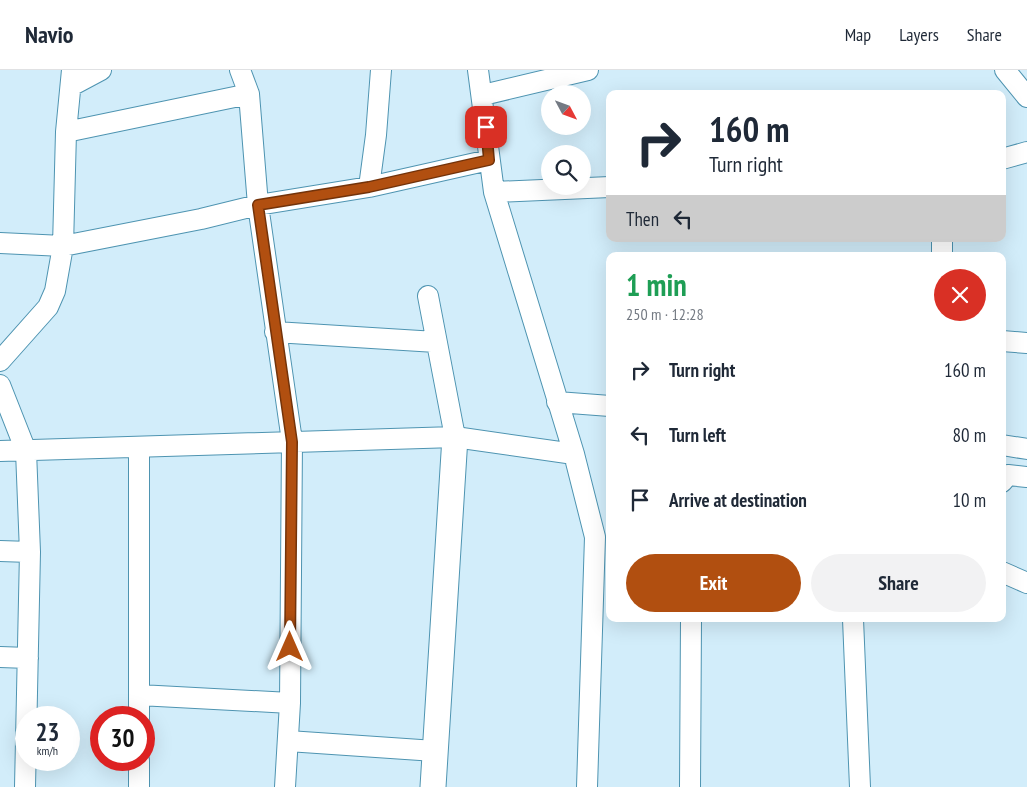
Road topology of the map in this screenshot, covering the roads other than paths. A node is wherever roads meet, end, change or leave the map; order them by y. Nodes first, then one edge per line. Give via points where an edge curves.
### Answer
1 (100, 70) edge
2 (240, 70) edge
3 (381, 70) edge
4 (478, 70) edge
5 (588, 70) edge
6 (1005, 70) edge
7 (71, 78) edge
8 (250, 94) junction
9 (483, 95) junction
10 (1027, 97) edge
11 (66, 132) junction
12 (1027, 152) edge
13 (1006, 158) edge
14 (489, 160) junction
15 (369, 187) junction
16 (606, 187) edge
17 (494, 192) junction
18 (258, 205) junction
19 (0, 243) edge
20 (63, 246) junction
21 (428, 296) dead end
22 (275, 332) junction
23 (1006, 341) edge
24 (436, 342) junction
25 (1027, 342) edge
26 (0, 361) edge
27 (0, 385) edge
28 (558, 402) junction
29 (606, 406) edge
30 (455, 437) junction
31 (292, 442) junction
32 (1006, 446) edge
33 (139, 447) junction
34 (1027, 449) edge
35 (0, 451) edge
36 (26, 451) junction
37 (574, 454) junction
38 (1027, 477) edge
39 (1006, 478) edge
40 (603, 537) edge
41 (0, 551) edge
42 (30, 552) junction
43 (1006, 574) edge
44 (1027, 583) edge
45 (691, 622) edge
46 (853, 622) edge
47 (0, 658) edge
48 (28, 658) junction
49 (139, 695) junction
50 (290, 703) junction
51 (139, 706) edge
52 (288, 741) junction
53 (435, 751) junction
54 (139, 771) edge
55 (25, 787) edge
56 (139, 787) edge
57 (285, 787) edge
58 (433, 787) edge
59 (587, 787) edge
60 (690, 787) edge
61 (860, 787) edge

1 - 7 street
2 - 8 street
3 - 15 street
4 - 9 street
5 - 9 street
6 - 10 street
7 - 11 street
8 - 11 street
8 - 18 street
9 - 14 street
11 - 20 street
12 - 13 street
14 - 15 street
14 - 17 street
15 - 18 street
16 - 17 street
17 - 28 street
18 - 20 street
18 - 22 street
19 - 20 street
20 - 26 street via 55,291 48,307
21 - 24 street
22 - 24 street
22 - 31 street
23 - 25 street
24 - 30 street
27 - 36 street
28 - 29 street
28 - 37 street
30 - 31 street
30 - 37 street
30 - 53 street
31 - 33 street
31 - 50 street
32 - 34 street
33 - 36 street
33 - 49 street
35 - 36 street
36 - 42 street
37 - 40 street
38 - 39 street
40 - 59 street
41 - 42 street
42 - 48 street
43 - 44 street
45 - 60 street
46 - 61 street
47 - 48 street
48 - 55 street
49 - 50 street
49 - 51 street
50 - 52 street
52 - 53 street
52 - 57 street
53 - 58 street
54 - 56 street

